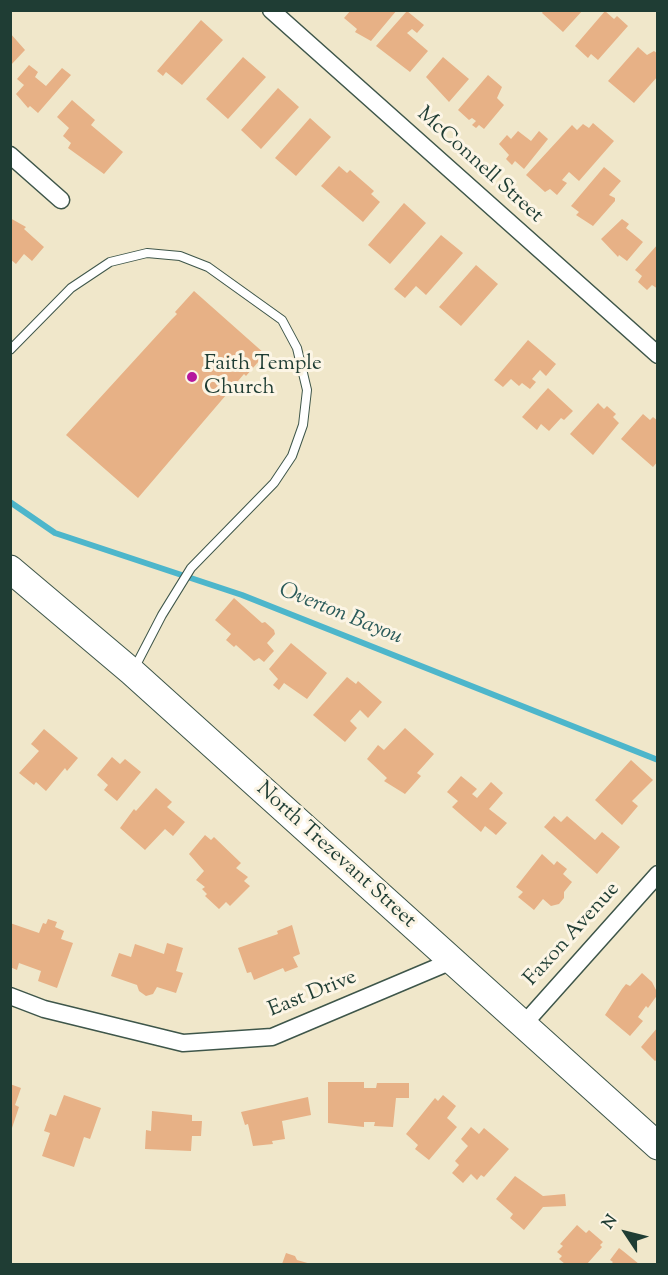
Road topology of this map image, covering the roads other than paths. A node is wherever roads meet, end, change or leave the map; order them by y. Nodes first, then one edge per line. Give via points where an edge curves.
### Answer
1 (271, 10) edge
2 (10, 155) edge
3 (62, 200) dead end
4 (10, 350) edge
5 (657, 355) edge
6 (15, 576) edge
7 (132, 672) junction
8 (657, 874) edge
9 (452, 961) junction
10 (10, 996) edge
11 (523, 1025) junction
12 (657, 1144) edge

1 - 5 street, McConnell Street
2 - 3 street
4 - 7 lane via 70,288 110,262 147,253 180,256 208,267 282,320 297,348 307,390 303,425 292,456 274,483 191,568
6 - 7 main road, North Trezevant Street
7 - 9 main road, North Trezevant Street
8 - 11 street, Faxon Avenue
9 - 10 street, East Drive via 272,1036 239,1039 183,1043 44,1009
9 - 11 main road, North Trezevant Street
11 - 12 main road, North Trezevant Street

